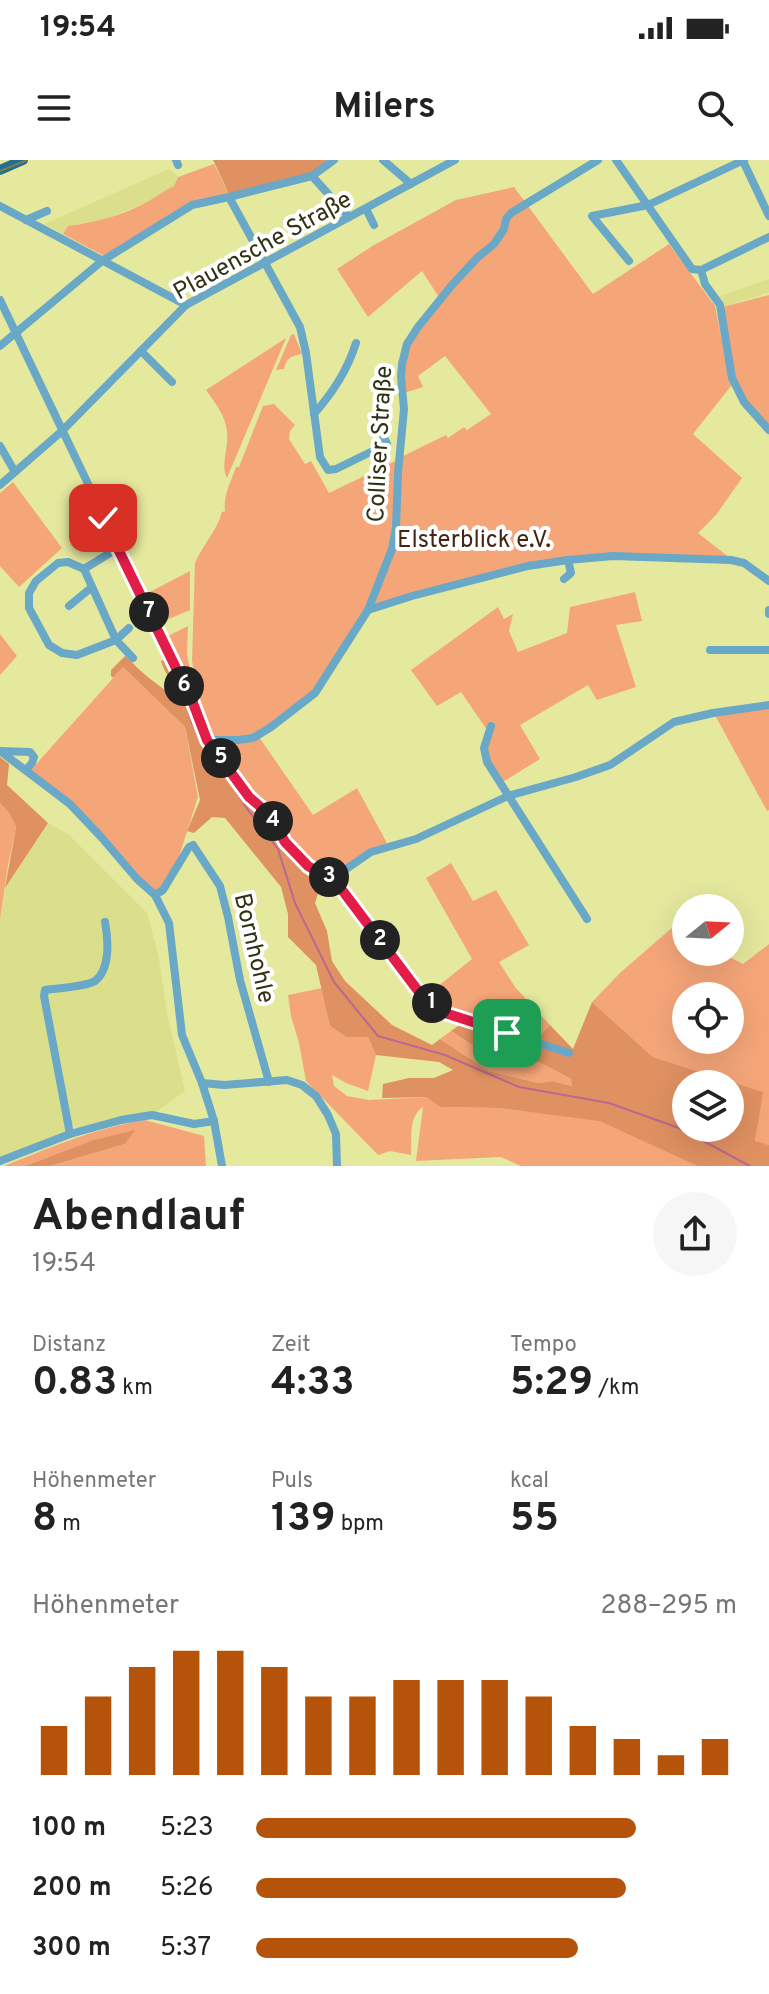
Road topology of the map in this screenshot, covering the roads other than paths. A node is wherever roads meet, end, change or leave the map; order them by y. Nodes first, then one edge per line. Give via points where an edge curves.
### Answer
1 (23, 160) edge
2 (334, 160) edge
3 (383, 160) edge
4 (455, 160) edge
5 (598, 160) edge
6 (616, 160) edge
7 (744, 160) edge
8 (0, 170) edge
9 (312, 176) junction
10 (411, 184) junction
11 (229, 197) junction
12 (648, 205) junction
13 (0, 206) edge
14 (366, 209) junction
15 (47, 211) dead end
16 (769, 216) edge
17 (349, 217) junction
18 (26, 220) junction
19 (374, 225) dead end
20 (769, 237) edge
21 (102, 261) junction
22 (629, 261) dead end
23 (265, 263) junction
24 (701, 270) junction
25 (0, 300) edge
26 (186, 305) junction
27 (16, 333) junction
28 (356, 343) dead end
29 (0, 346) edge
30 (141, 351) junction
31 (172, 382) dead end
32 (314, 414) junction
33 (769, 430) edge
34 (62, 431) junction
35 (382, 433) dead end
36 (0, 446) edge
37 (15, 472) junction
38 (0, 485) edge
39 (118, 548) junction
40 (568, 560) junction
41 (84, 569) junction
42 (564, 579) dead end
43 (769, 581) edge
44 (92, 587) junction
45 (69, 606) dead end
46 (368, 610) junction
47 (129, 628) dead end
48 (116, 640) junction
49 (710, 650) dead end
50 (769, 650) edge
51 (133, 658) dead end
52 (769, 705) edge
53 (491, 726) dead end
54 (207, 740) junction
55 (0, 751) edge
56 (26, 770) junction
57 (508, 796) junction
58 (333, 878) junction
59 (155, 895) junction
60 (587, 919) dead end
61 (105, 922) dead end
62 (569, 1053) dead end
63 (269, 1082) junction
64 (202, 1083) junction
65 (214, 1121) junction
66 (70, 1134) junction
67 (0, 1161) edge
68 (222, 1166) edge
69 (337, 1166) edge

1 - 8 main road
2 - 9 street
3 - 10 street
4 - 10 street, Plauensche Straße
5 - 46 street, Colliser Straße via 511,213 494,244 452,285 407,344 401,377 404,409 396,530
6 - 12 street
7 - 12 street
7 - 16 street
9 - 11 street
9 - 17 street
10 - 14 street, Plauensche Straße
11 - 21 street via 192,205
11 - 23 street
12 - 22 street via 592,216
12 - 24 street via 692,269
13 - 18 street
14 - 17 street, Plauensche Straße
14 - 19 street
15 - 18 street
17 - 23 street, Plauensche Straße
18 - 21 street
20 - 24 street
21 - 26 street
21 - 27 street
23 - 26 street, Plauensche Straße
23 - 32 street via 300,327
24 - 33 street via 720,305 732,378 744,402
25 - 27 street
26 - 30 street, Plauensche Straße
27 - 29 street
27 - 34 street
28 - 32 street via 349,366
30 - 31 street
30 - 34 street, Plauensche Straße
32 - 35 street via 320,457 328,470 387,444
34 - 37 street, Plauensche Straße
34 - 39 street
36 - 37 street
37 - 38 street, Plauensche Straße
39 - 41 street
39 - 54 street
40 - 42 street via 571,573
40 - 43 street via 731,560
40 - 46 street
41 - 44 street
41 - 48 street via 58,563 36,581 29,608 49,645 62,653 77,655
44 - 45 street
44 - 48 street
46 - 54 street, Colliser Straße via 315,693 253,738
47 - 48 street
48 - 51 street
49 - 50 street
52 - 57 street via 674,722 610,765
53 - 57 street via 484,748 487,762
54 - 58 street via 296,855
55 - 56 street
55 - 56 street via 30,752 34,757
56 - 59 street via 70,804
57 - 58 street via 416,839 371,852
57 - 60 street
58 - 62 street via 422,996 445,1013
59 - 63 street, Bornhohle via 193,845 220,886
59 - 64 street via 169,923 182,1035
61 - 66 street via 109,944 102,974 93,982 45,990 44,996
63 - 64 street
63 - 69 street via 287,1080 316,1096 336,1134
64 - 65 street
65 - 66 street via 194,1124 152,1115
65 - 68 street
66 - 67 street

